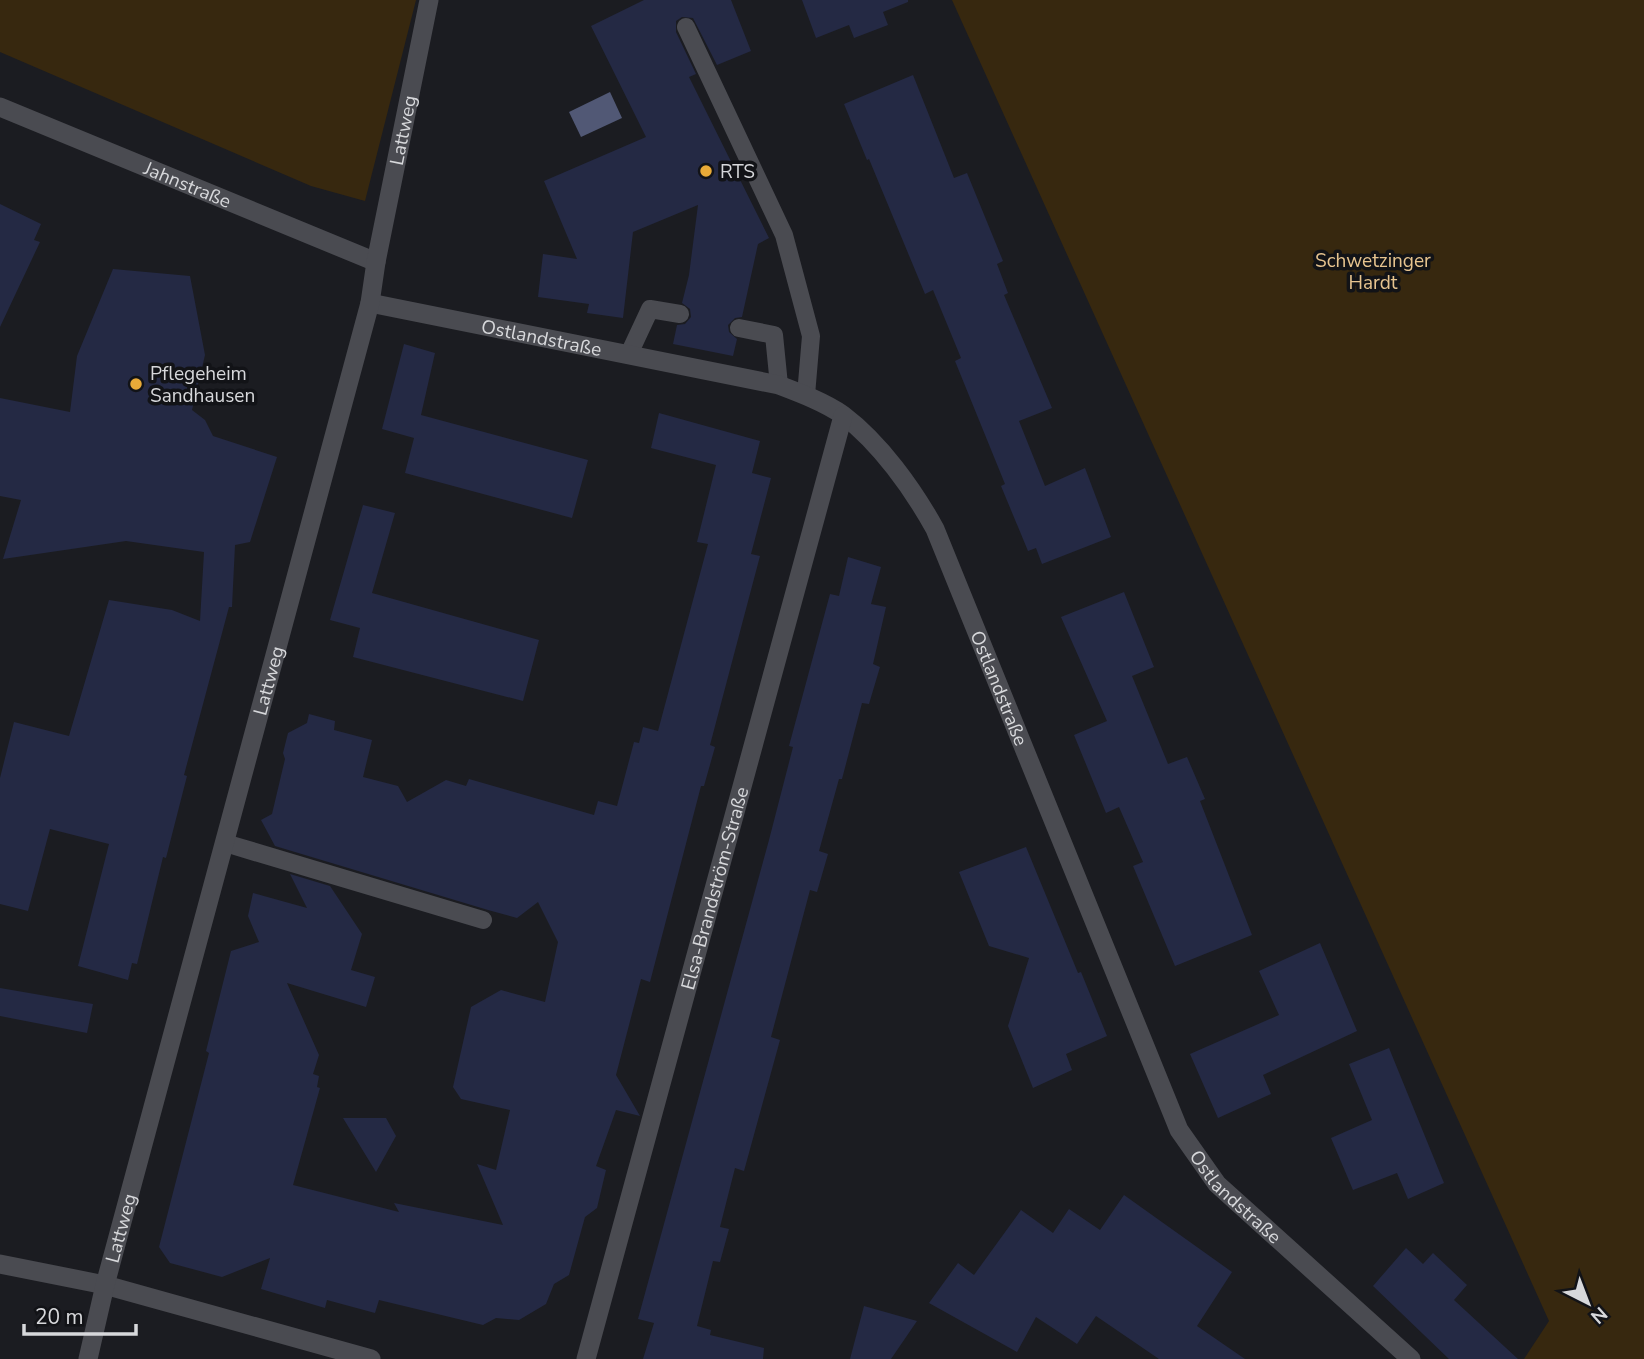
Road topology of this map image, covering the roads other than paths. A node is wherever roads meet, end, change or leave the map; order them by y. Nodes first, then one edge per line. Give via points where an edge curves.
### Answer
1 (429, 0) edge
2 (687, 27) dead end
3 (0, 107) edge
4 (376, 262) junction
5 (370, 303) junction
6 (680, 314) dead end
7 (739, 328) dead end
8 (629, 354) junction
9 (779, 385) junction
10 (806, 395) junction
11 (843, 416) junction
12 (225, 843) junction
13 (483, 920) dead end
14 (0, 1264) edge
15 (105, 1284) junction
16 (88, 1359) edge
17 (371, 1359) edge
18 (586, 1359) edge
19 (1411, 1359) edge

1 - 4 street, Lattweg
2 - 10 lane via 784,235 811,336
3 - 4 street, Jahnstraße
4 - 5 street, Lattweg
5 - 8 street, Ostlandstraße
5 - 12 street, Lattweg
6 - 8 lane via 650,309
7 - 9 lane via 774,335
8 - 9 street, Ostlandstraße
9 - 10 street, Ostlandstraße
10 - 11 street, Ostlandstraße
11 - 18 street, Elsa-Brandström-Straße
11 - 19 street, Ostlandstraße via 918,497 935,529 1179,1130 1217,1184
12 - 13 lane
12 - 15 street, Lattweg
14 - 15 street
15 - 16 street, Lattweg
15 - 17 street

